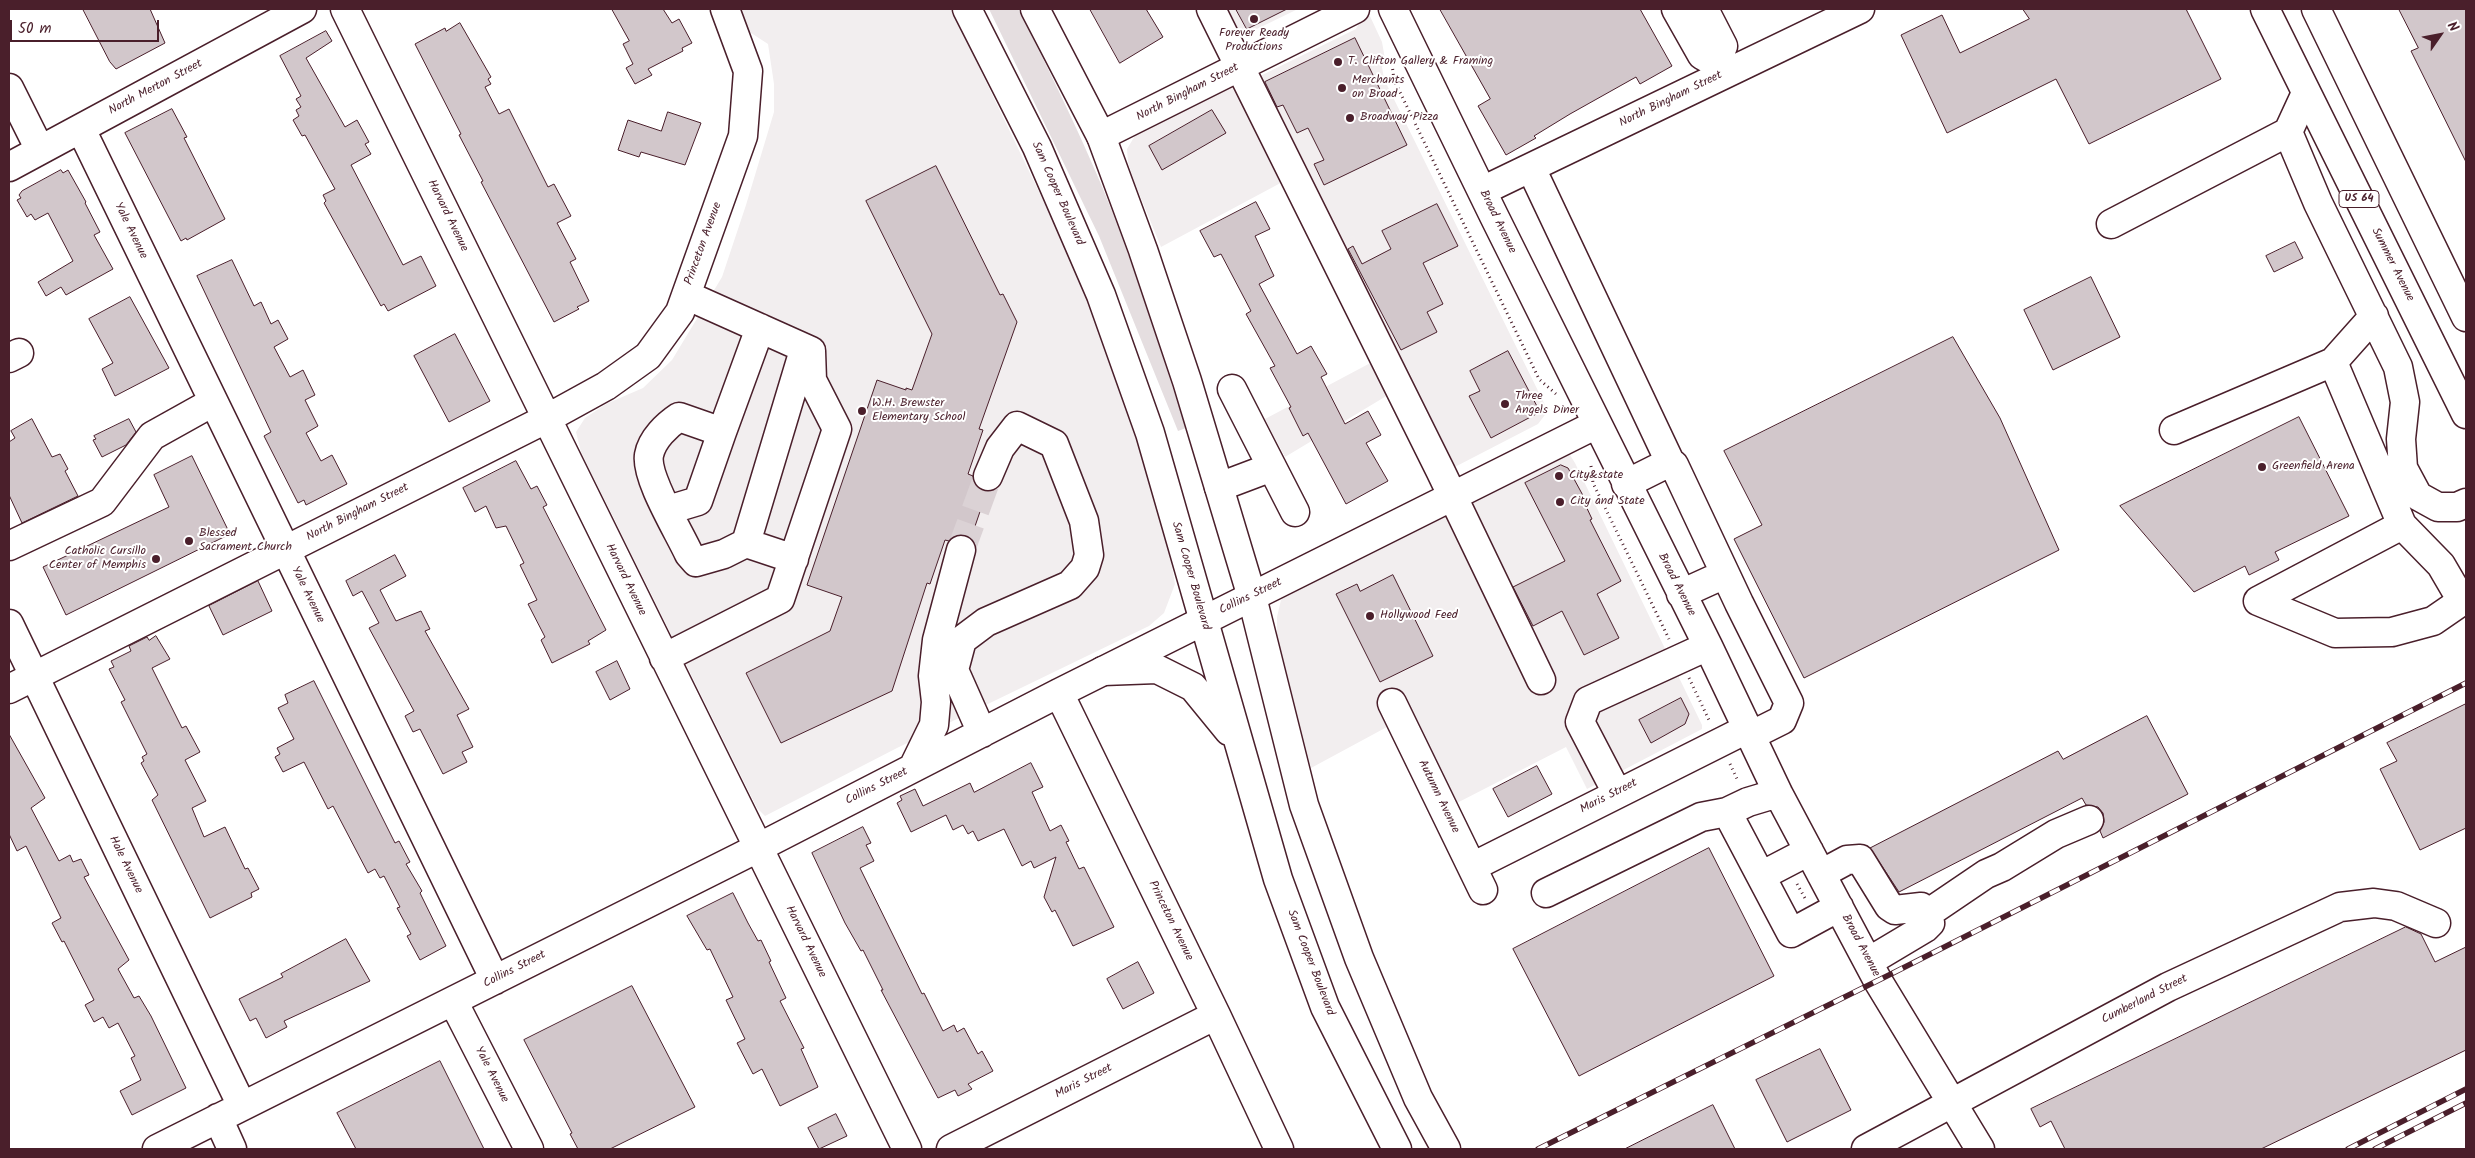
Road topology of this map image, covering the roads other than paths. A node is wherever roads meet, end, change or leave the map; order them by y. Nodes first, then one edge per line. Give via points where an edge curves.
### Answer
1 (302, 9) edge
2 (345, 9) edge
3 (725, 9) edge
4 (967, 9) edge
5 (1035, 9) edge
6 (1211, 9) edge
7 (1354, 9) edge
8 (1393, 9) edge
9 (1676, 9) edge
10 (1860, 9) edge
11 (2264, 9) edge
12 (2316, 9) edge
13 (1702, 22) edge
14 (1240, 67) junction
15 (1719, 69) junction
16 (9, 88) edge
17 (2306, 93) junction
18 (81, 129) junction
19 (2288, 132) junction
20 (1101, 136) junction
21 (40, 150) junction
22 (9, 167) edge
23 (1531, 168) junction
24 (1482, 191) junction
25 (2111, 224) dead end
26 (686, 295) junction
27 (2374, 316) junction
28 (2466, 317) edge
29 (760, 328) junction
30 (805, 348) junction
31 (2333, 362) junction
32 (1232, 388) dead end
33 (213, 402) junction
34 (2466, 414) edge
35 (546, 419) junction
36 (1588, 429) junction
37 (2174, 430) dead end
38 (722, 432) junction
39 (1670, 462) junction
40 (1272, 467) junction
41 (988, 476) tunnel mouth
42 (1626, 484) junction
43 (1219, 487) junction
44 (1453, 496) junction
45 (2466, 503) edge
46 (2438, 507) junction
47 (668, 510) junction
48 (1294, 512) dead end
49 (2408, 532) junction
50 (746, 542) junction
51 (9, 546) edge
52 (285, 550) junction
53 (961, 550) tunnel mouth
54 (794, 559) junction
55 (1725, 574) junction
56 (1681, 594) junction
57 (1252, 596) junction
58 (1203, 621) junction
59 (9, 624) edge
60 (1708, 646) junction
61 (664, 658) junction
62 (1103, 671) junction
63 (34, 676) junction
64 (1541, 680) dead end
65 (9, 689) edge
66 (1059, 693) junction
67 (1392, 703) dead end
68 (982, 733) junction
69 (1749, 733) junction
70 (1238, 744) junction
71 (913, 768) junction
72 (1778, 792) junction
73 (1617, 793) junction
74 (1727, 812) junction
75 (2089, 820) dead end
76 (758, 848) junction
77 (1815, 863) junction
78 (1761, 876) junction
79 (1477, 879) joint
80 (1546, 892) dead end
81 (1839, 907) junction
82 (1927, 914) junction
83 (2436, 923) dead end
84 (1868, 962) junction
85 (495, 980) junction
86 (453, 1001) junction
87 (1216, 1015) junction
88 (1952, 1104) junction
89 (242, 1106) junction
90 (218, 1118) junction
91 (156, 1149) edge
92 (232, 1149) edge
93 (529, 1149) edge
94 (907, 1149) edge
95 (951, 1149) edge
96 (1279, 1149) edge
97 (1397, 1149) edge
98 (1446, 1149) edge
99 (1866, 1149) edge
100 (1980, 1149) edge

1 - 18 street, North Merton Street
2 - 35 street, Harvard Avenue
3 - 26 street, Princeton Avenue via 748,71 743,136
4 - 58 street, Sam Cooper Boulevard via 1037,147 1101,295 1150,433
5 - 20 street
6 - 14 street
7 - 14 street, North Bingham Street
8 - 24 street, Broad Avenue
9 - 13 street
10 - 15 street, North Bingham Street
11 - 17 street, Summer Avenue / US 64
12 - 28 street
13 - 15 street via 1723,46
14 - 20 street, North Bingham Street
14 - 44 street
15 - 23 street, North Bingham Street
16 - 21 street
17 - 19 street
17 - 34 street, Summer Avenue / US 64
18 - 21 street, North Merton Street
18 - 33 street, Yale Avenue
19 - 25 street
19 - 27 street via 2318,203
20 - 43 street via 1143,250
21 - 22 street, North Merton Street
23 - 24 street, North Bingham Street
23 - 39 street
24 - 36 street, Broad Avenue
26 - 29 street
26 - 35 street, Princeton Avenue via 680,312 648,356 606,386
27 - 31 street
27 - 46 street via 2398,367 2405,402 2403,468 2418,496
29 - 30 street
29 - 38 street
30 - 50 street
30 - 54 street via 811,351 812,380 838,429
31 - 37 street
31 - 49 street
32 - 40 street
33 - 51 street via 152,436 102,502
33 - 52 street, Yale Avenue
35 - 52 street, North Bingham Street
35 - 61 street, Harvard Avenue
36 - 42 street, Broad Avenue
36 - 44 street, Collins Street
38 - 47 street via 698,501
38 - 47 street via 679,416 665,426 649,454 649,463 650,473
39 - 42 street
39 - 55 street
40 - 43 street
40 - 48 street
41 - 68 street via 1000,448 1017,426 1054,444 1084,520 1089,555 1085,568 1070,585 986,622 962,640 954,670
42 - 56 street, Broad Avenue
43 - 57 street
44 - 57 street, Collins Street
44 - 64 street
45 - 46 street via 2457,507
46 - 49 street
47 - 50 street via 696,562 724,554
49 - 49 street via 2258,601 2335,633 2392,632 2433,621 2462,601 2441,565
50 - 54 street
52 - 63 street, North Bingham Street
52 - 85 street, Yale Avenue
53 - 71 street via 938,640 933,676 934,725
54 - 61 street via 780,599
55 - 56 street
55 - 69 street, Maris Street via 1789,703 1782,720
56 - 60 street, Broad Avenue
57 - 58 street, Collins Street
57 - 98 street via 1304,805 1358,958 1418,1098
58 - 62 street, Collins Street
58 - 70 street, Sam Cooper Boulevard
59 - 63 street, Hale Avenue
60 - 69 street, Broad Avenue
60 - 73 street via 1588,701 1580,722
61 - 76 street, Harvard Avenue
62 - 66 street, Collins Street
62 - 70 street via 1157,669 1193,687
63 - 65 street, North Bingham Street
63 - 89 street, Hale Avenue
66 - 68 street, Collins Street
66 - 87 street, Princeton Avenue
67 - 79 street, Autumn Avenue
68 - 71 street, Collins Street
69 - 72 street, Broad Avenue
69 - 73 street, Maris Street
70 - 97 street, Sam Cooper Boulevard via 1278,879 1325,1007
71 - 76 street, Collins Street
72 - 74 street
72 - 77 street, Broad Avenue
73 - 79 street, Maris Street
74 - 78 street
74 - 80 street via 1701,817
75 - 82 street via 2056,834 2002,868 1986,874
76 - 85 street, Collins Street
76 - 94 street, Harvard Avenue
77 - 78 street
77 - 81 street, Broad Avenue
77 - 82 street via 1860,859 1889,906 1895,910 1921,907
78 - 81 street via 1791,933
81 - 84 street, Broad Avenue
82 - 84 street via 1930,923 1925,928
83 - 88 street, Cumberland Street via 2396,906 2374,903 2340,907 2168,987
84 - 88 street, Broad Avenue
85 - 86 street, Collins Street
86 - 89 street, Collins Street
86 - 93 street, Yale Avenue
87 - 95 street, Maris Street
87 - 96 street, Princeton Avenue
88 - 99 street, Cumberland Street
88 - 100 street, Broad Avenue
89 - 90 street, Collins Street
90 - 91 street, Collins Street
90 - 92 street

